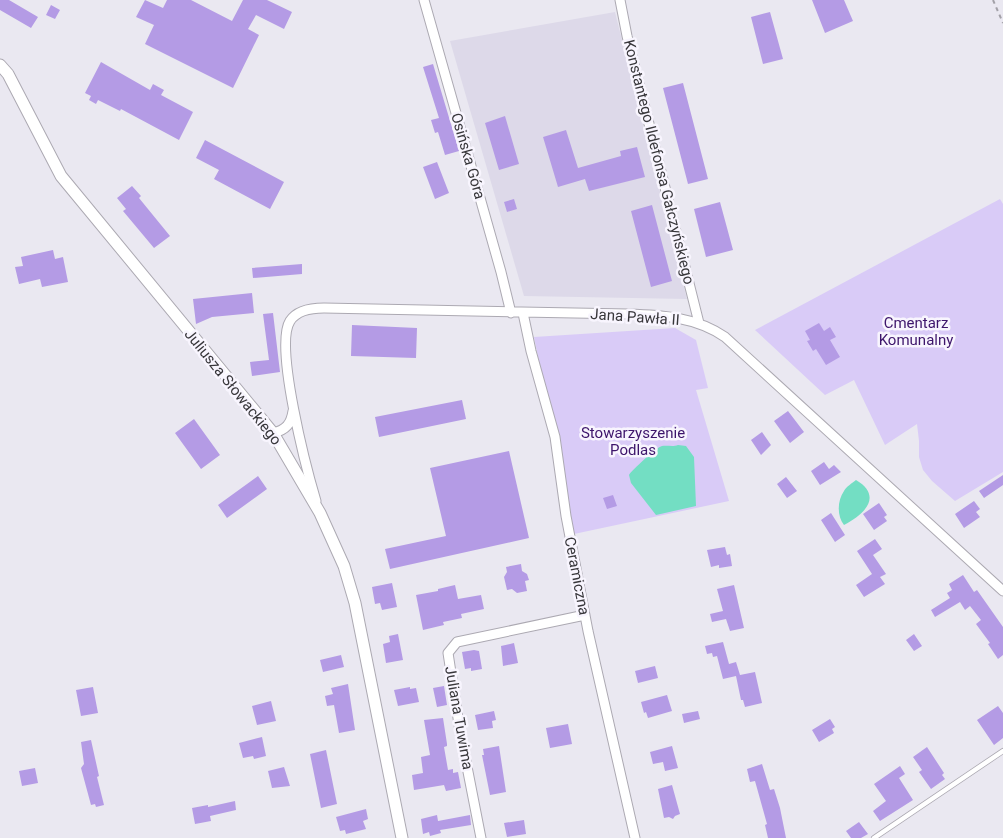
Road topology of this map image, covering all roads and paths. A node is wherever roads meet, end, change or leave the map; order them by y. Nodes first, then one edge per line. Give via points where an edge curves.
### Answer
1 (424, 0) edge
2 (620, 0) edge
3 (993, 0) edge
4 (1003, 23) edge
5 (0, 65) edge
6 (511, 313) junction
7 (523, 313) junction
8 (699, 323) junction
9 (294, 411) junction
10 (273, 432) junction
11 (320, 513) junction
12 (1003, 591) edge
13 (586, 615) junction
14 (1003, 751) edge
15 (402, 838) edge
16 (481, 838) edge
17 (635, 838) edge
18 (874, 838) edge

1 - 6 street, Osińska Góra
2 - 8 street, Konstantego Ildefonsa Gałczyńskiego
3 - 4 path
5 - 10 street, Juliusza Słowackiego via 8,74 61,176
6 - 7 street, Jana Pawła II
6 - 9 street, Jana Pawła II via 304,310 290,319 286,330
7 - 8 street, Jana Pawła II via 656,315
7 - 13 street, Ceramiczna via 554,437
8 - 12 street, Jana Pawła II via 725,337
9 - 10 street via 287,427
9 - 11 street, Jana Pawła II
10 - 11 street, Juliusza Słowackiego
11 - 15 street, Juliusza Słowackiego via 344,566 354,603
13 - 16 street, Juliana Tuwima via 457,642 448,654
13 - 17 street, Ceramiczna
14 - 18 lane

